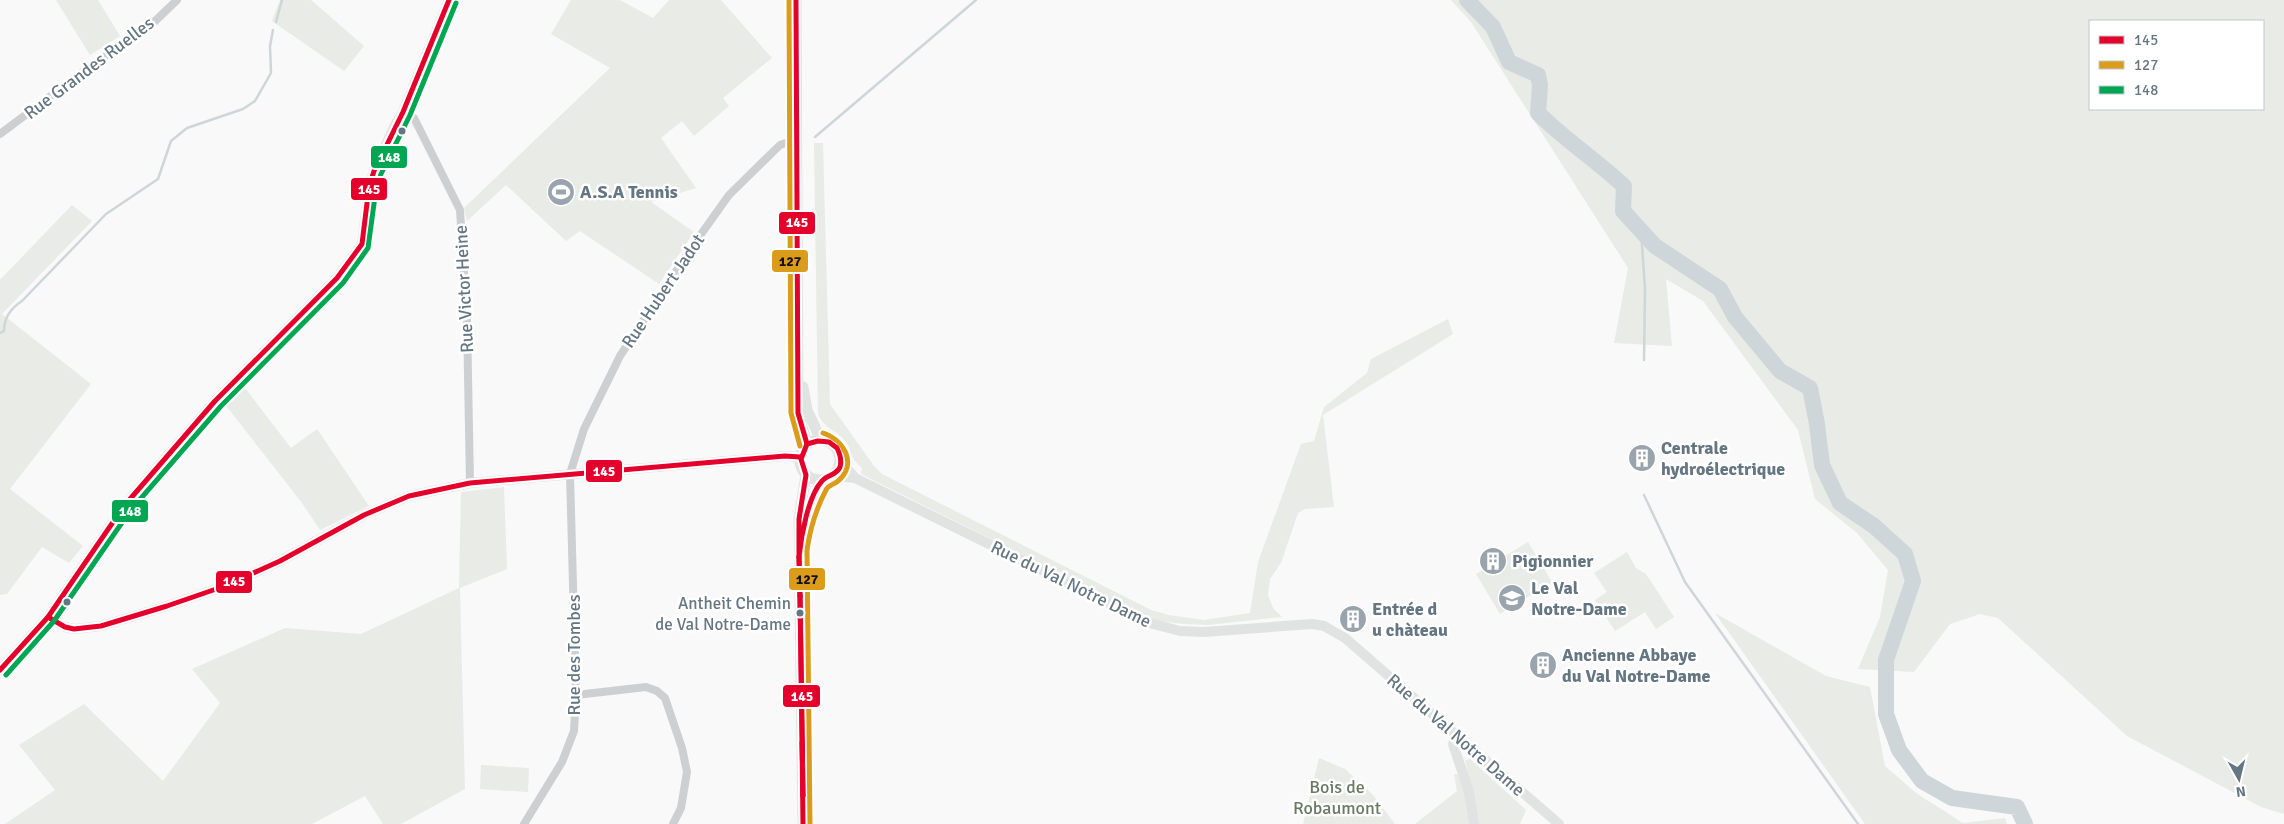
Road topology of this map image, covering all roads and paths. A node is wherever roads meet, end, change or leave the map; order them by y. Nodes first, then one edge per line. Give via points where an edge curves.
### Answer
1 (177, 0) edge
2 (449, 0) edge
3 (796, 0) edge
4 (403, 112) junction
5 (0, 134) edge
6 (797, 139) junction
7 (798, 360) junction
8 (821, 440) junction
9 (807, 444) junction
10 (800, 457) junction
11 (841, 461) junction
12 (570, 474) junction
13 (806, 475) junction
14 (828, 478) junction
15 (855, 478) junction
16 (470, 483) junction
17 (800, 542) junction
18 (48, 617) junction
19 (0, 670) edge
20 (576, 695) junction
21 (1456, 733) junction
22 (524, 824) edge
23 (673, 824) edge
24 (803, 824) edge
25 (1474, 824) edge
26 (1559, 824) edge

1 - 5 street, Rue Grandes Ruelles via 151,25
2 - 4 street
3 - 6 main road
4 - 16 street, Rue Victor Heine via 414,118 460,210 467,320
4 - 18 street via 374,170 362,244 337,278 215,401 124,506
6 - 7 main road
6 - 12 street, Rue Hubert Jadot via 780,145 729,195 694,244 620,356 584,429
7 - 8 main road via 808,410
7 - 9 main road via 798,412
8 - 9 main road
8 - 11 main road via 836,446
9 - 10 main road
10 - 12 street
10 - 13 main road
11 - 14 main road via 839,469
11 - 15 street, Rue du Val Notre Dame
12 - 16 street
12 - 20 street, Rue des Tombes
13 - 14 main road via 817,480
13 - 17 main road via 799,519
14 - 15 street, Rue du Val Notre Dame
14 - 17 main road via 806,520
15 - 21 street, Rue du Val Notre Dame via 1149,622 1193,632 1304,624 1324,626 1345,638
16 - 18 street via 409,496 364,515 280,561 222,587 167,606 101,626 74,629
17 - 24 main road
18 - 19 street
20 - 22 street, Rue des Tombes via 574,731 562,762
20 - 23 street via 646,687 664,698 687,772 681,808
21 - 25 street via 1453,744 1470,792
21 - 26 street, Rue du Val Notre Dame

